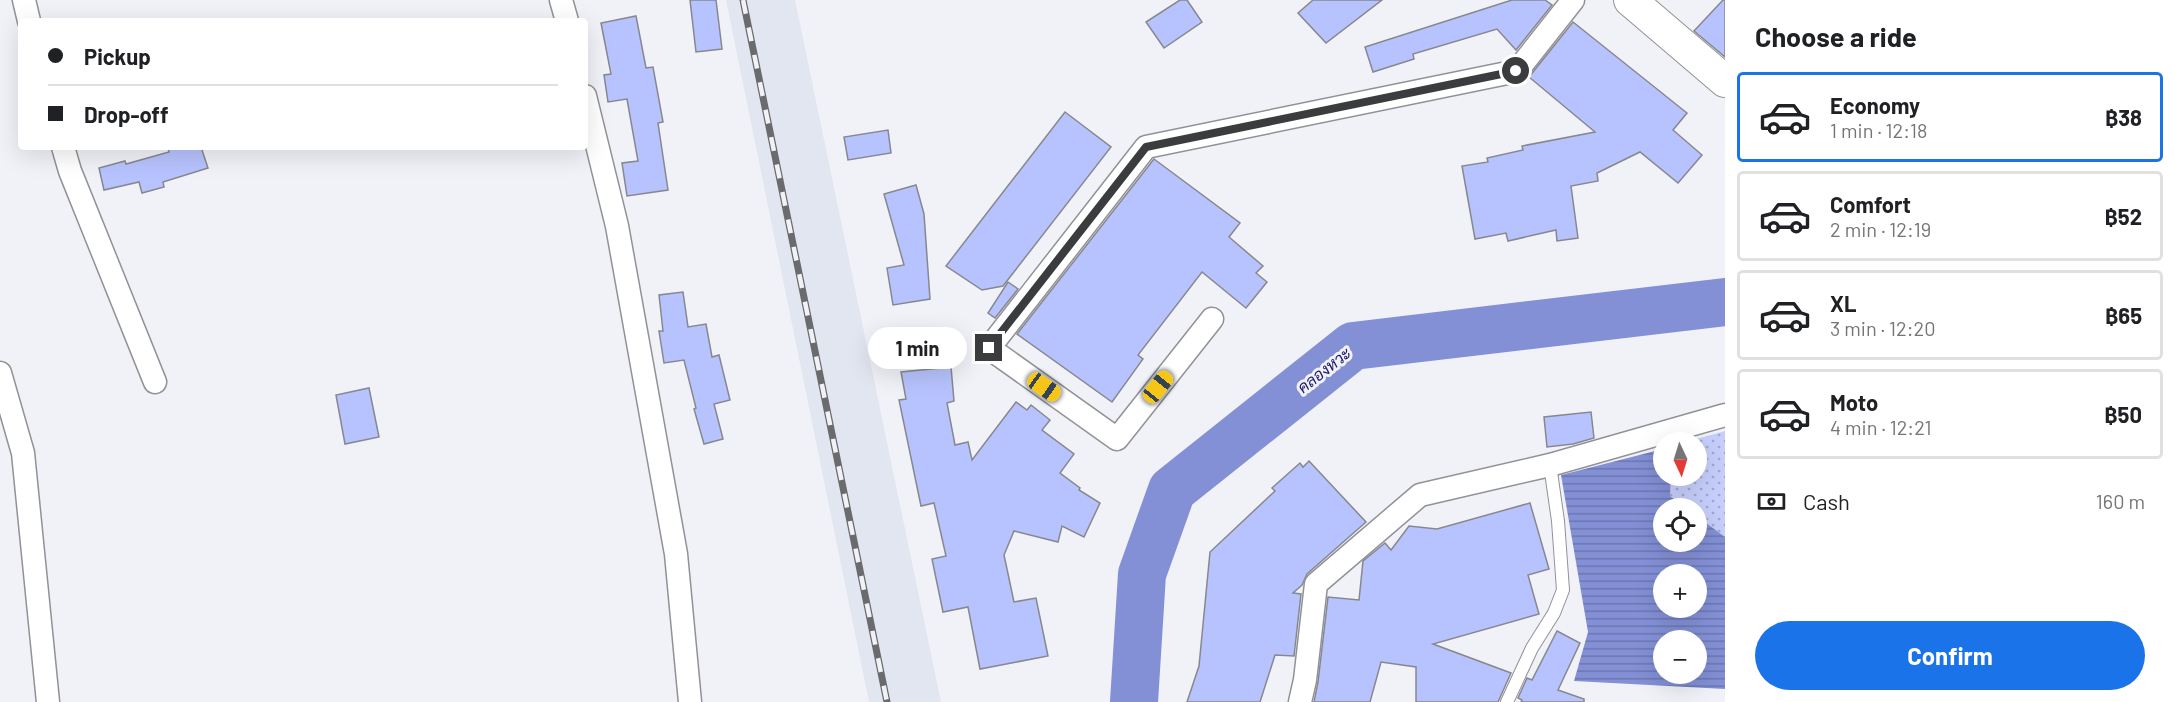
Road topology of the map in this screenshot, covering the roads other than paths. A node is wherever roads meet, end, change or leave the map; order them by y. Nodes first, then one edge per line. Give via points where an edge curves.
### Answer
1 (24, 0) edge
2 (561, 0) edge
3 (1573, 0) edge
4 (1630, 0) edge
5 (28, 18) edge
6 (566, 18) edge
7 (1725, 81) edge
8 (588, 108) edge
9 (64, 150) edge
10 (1212, 319) dead end
11 (0, 373) edge
12 (155, 382) dead end
13 (1725, 415) edge
14 (1550, 465) junction
15 (48, 702) edge
16 (690, 702) edge
17 (1300, 702) edge
18 (1508, 702) edge

1 - 5 street
2 - 6 street
3 - 10 street via 1516,71 1146,147 989,348 1117,439
4 - 7 street
8 - 16 street via 617,226 676,554
9 - 12 street
11 - 15 street via 23,453
13 - 14 street
14 - 17 street via 1420,495 1316,584
14 - 18 lane via 1563,590

